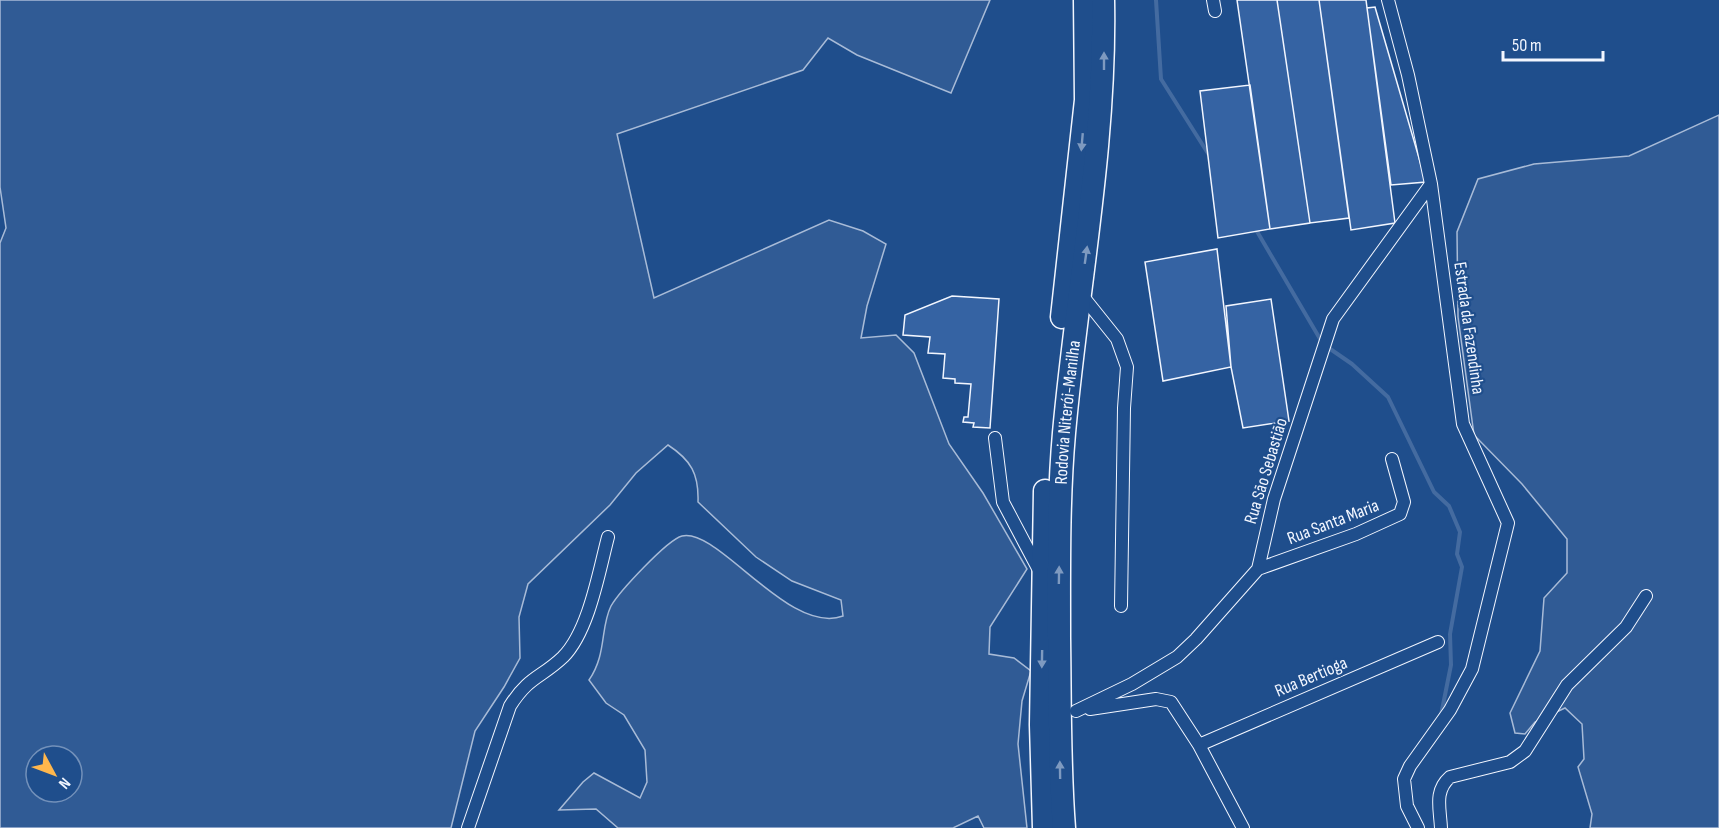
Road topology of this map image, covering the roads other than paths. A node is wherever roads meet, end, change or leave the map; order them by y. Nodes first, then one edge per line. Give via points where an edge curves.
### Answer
1 (1085, 0) edge
2 (1103, 0) edge
3 (1388, 0) edge
4 (1431, 184) junction
5 (1081, 294) junction
6 (995, 438) dead end
7 (1392, 459) dead end
8 (608, 537) dead end
9 (1258, 569) junction
10 (1043, 578) junction
11 (1646, 596) dead end
12 (1121, 606) dead end
13 (1438, 642) dead end
14 (1068, 713) junction
15 (1199, 745) junction
16 (468, 828) edge
17 (1044, 828) edge
18 (1064, 828) edge
19 (1243, 828) edge
20 (1418, 828) edge
21 (1441, 828) edge

1 -> 10 highway, Rodovia Niterói-Manilha via 1086,100 1052,408
5 -> 2 highway, Rodovia Niterói-Manilha via 1101,120
3 - 4 street, Estrada da Fazendinha
4 - 9 street, Rua São Sebastião via 1333,319 1274,499
4 - 20 street, Estrada da Fazendinha via 1463,424 1508,523 1472,669 1404,779 1407,806
5 - 12 street via 1118,339 1127,367
14 -> 5 highway, Rodovia Niterói-Manilha via 1060,489
6 - 10 street via 1003,502
7 - 9 street, Rua Santa Maria via 1404,502 1400,514
8 - 16 street via 585,618 574,641 564,656 521,688 510,706
9 - 14 street, Rua São Sebastião via 1177,657 1132,684
10 -> 17 highway, Rodovia Niterói-Manilha
11 - 21 street via 1626,627 1567,685 1525,752 1510,762 1450,777 1444,782 1439,792
13 - 15 street, Rua Bertioga
14 - 15 street via 1165,699 1177,706
18 -> 14 highway, Rodovia Niterói-Manilha
15 - 19 street

